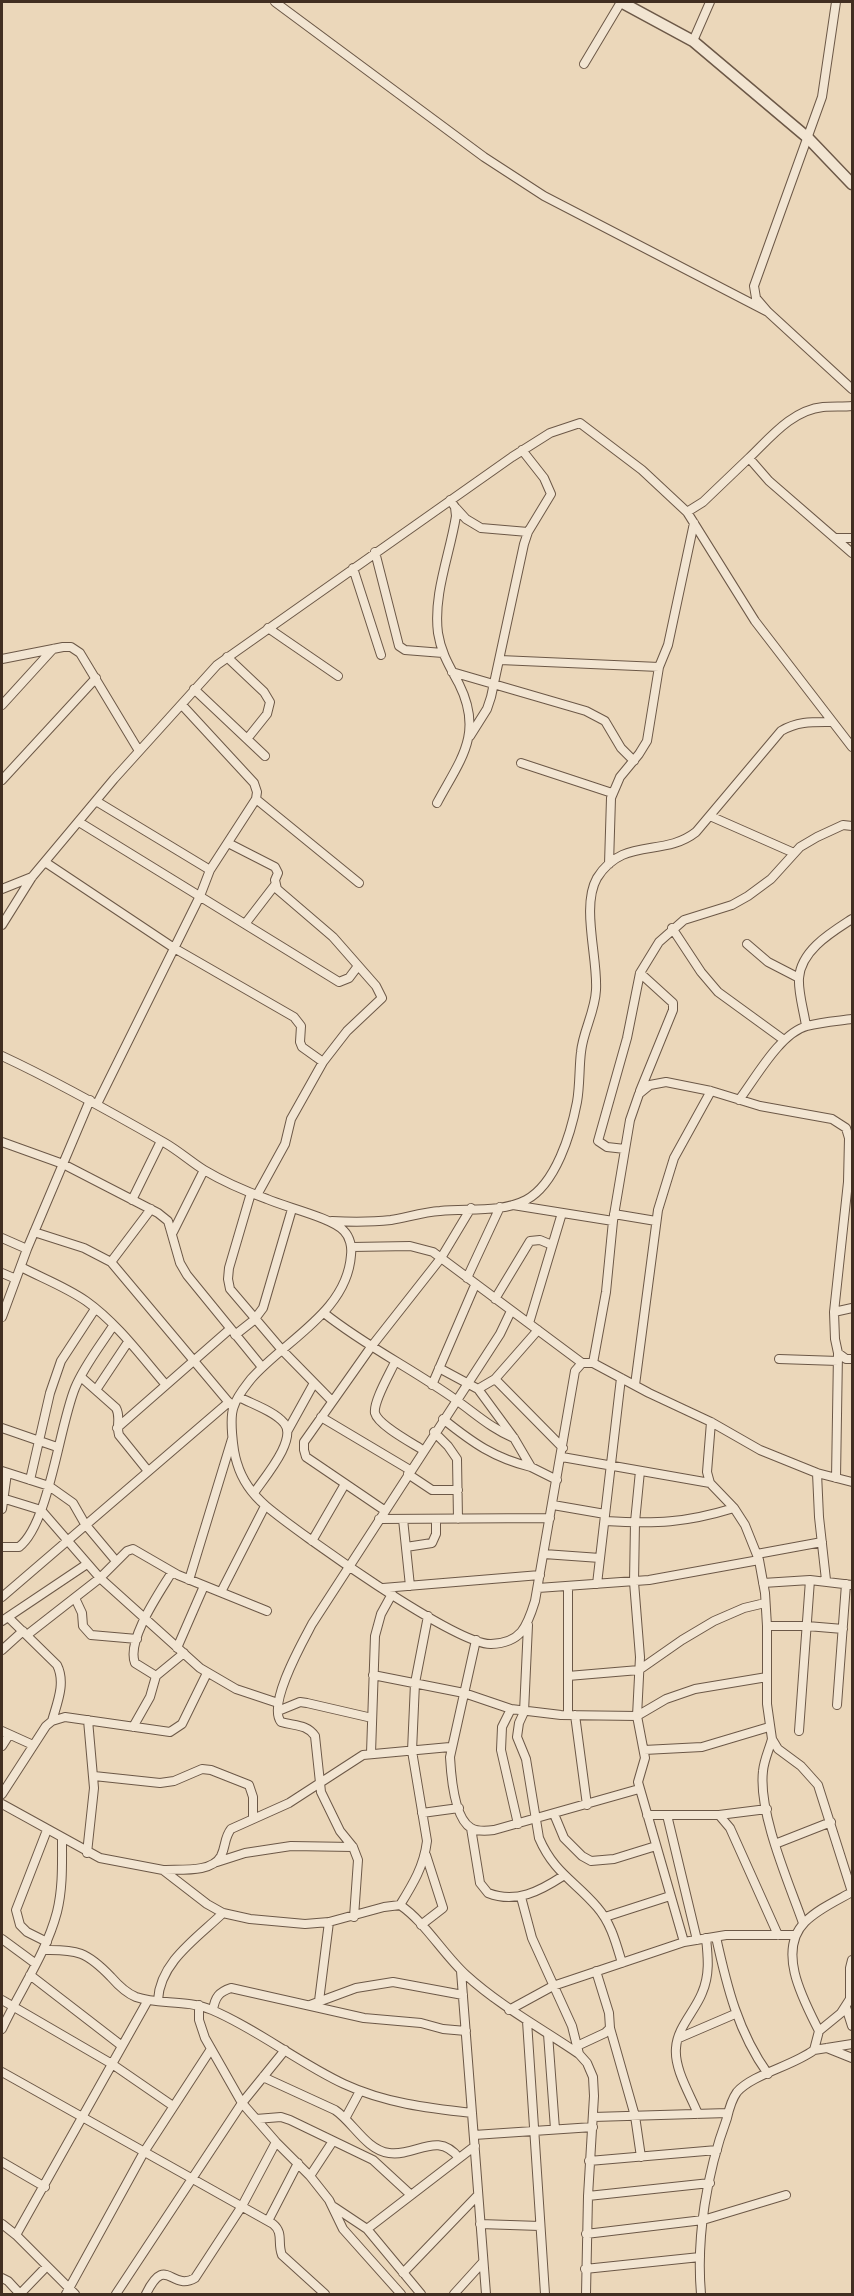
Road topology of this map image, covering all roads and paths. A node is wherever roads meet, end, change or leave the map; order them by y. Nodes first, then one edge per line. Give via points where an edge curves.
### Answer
1 (275, 2) edge
2 (621, 2) edge
3 (710, 2) edge
4 (836, 2) edge
5 (693, 41) junction
6 (584, 64) dead end
7 (808, 138) junction
8 (852, 184) edge
9 (768, 312) junction
10 (852, 389) edge
11 (852, 406) edge
12 (522, 450) junction
13 (749, 458) junction
14 (453, 504) junction
15 (687, 512) junction
16 (693, 523) junction
17 (528, 532) junction
18 (834, 538) junction
19 (852, 538) edge
20 (375, 552) junction
21 (852, 553) edge
22 (353, 568) junction
23 (268, 628) junction
24 (53, 649) junction
25 (443, 653) junction
26 (381, 655) dead end
27 (227, 657) junction
28 (2, 658) edge
29 (500, 660) junction
30 (659, 667) junction
31 (452, 672) junction
32 (338, 676) dead end
33 (96, 678) junction
34 (495, 685) junction
35 (194, 689) junction
36 (2, 705) edge
37 (182, 705) junction
38 (832, 722) junction
39 (470, 737) junction
40 (247, 739) junction
41 (852, 747) edge
42 (139, 751) junction
43 (265, 756) dead end
44 (634, 761) junction
45 (521, 763) dead end
46 (2, 780) edge
47 (612, 793) junction
48 (256, 799) junction
49 (96, 801) junction
50 (437, 803) dead end
51 (710, 816) junction
52 (79, 822) junction
53 (852, 826) edge
54 (228, 843) junction
55 (795, 853) junction
56 (45, 862) junction
57 (609, 864) junction
58 (210, 870) junction
59 (32, 877) junction
60 (359, 883) dead end
61 (275, 885) junction
62 (2, 889) edge
63 (200, 896) junction
64 (852, 919) edge
65 (245, 924) junction
66 (2, 925) edge
67 (672, 928) junction
68 (747, 944) dead end
69 (174, 948) junction
70 (358, 966) junction
71 (640, 973) junction
72 (799, 978) junction
73 (852, 1019) edge
74 (806, 1026) junction
75 (784, 1040) junction
76 (2, 1056) edge
77 (323, 1062) junction
78 (711, 1091) junction
79 (639, 1094) junction
80 (740, 1100) junction
81 (93, 1102) junction
82 (851, 1138) edge
83 (161, 1141) junction
84 (2, 1142) edge
85 (625, 1149) junction
86 (63, 1164) junction
87 (204, 1170) junction
88 (850, 1183) edge
89 (254, 1194) junction
90 (132, 1200) junction
91 (510, 1205) junction
92 (500, 1207) junction
93 (471, 1208) junction
94 (151, 1209) junction
95 (292, 1209) junction
96 (562, 1213) junction
97 (848, 1217) edge
98 (614, 1218) junction
99 (332, 1221) junction
100 (656, 1221) junction
101 (34, 1232) junction
102 (173, 1232) junction
103 (2, 1238) edge
104 (552, 1245) junction
105 (352, 1247) junction
106 (27, 1249) junction
107 (441, 1258) junction
108 (111, 1262) junction
109 (21, 1267) junction
110 (2, 1273) edge
111 (467, 1278) junction
112 (16, 1279) junction
113 (475, 1285) junction
114 (495, 1299) junction
115 (852, 1308) edge
116 (95, 1309) junction
117 (511, 1311) junction
118 (834, 1312) junction
119 (324, 1313) junction
120 (2, 1317) edge
121 (254, 1320) junction
122 (529, 1323) junction
123 (113, 1326) junction
124 (538, 1330) junction
125 (232, 1332) junction
126 (128, 1342) junction
127 (371, 1347) junction
128 (282, 1350) junction
129 (838, 1357) junction
130 (779, 1359) dead end
131 (852, 1359) edge
132 (193, 1361) junction
133 (395, 1362) junction
134 (582, 1363) junction
135 (593, 1363) junction
136 (262, 1367) junction
137 (439, 1368) junction
138 (81, 1377) junction
139 (621, 1378) junction
140 (495, 1379) junction
141 (314, 1383) junction
142 (466, 1384) junction
143 (166, 1385) junction
144 (432, 1385) junction
145 (635, 1385) junction
146 (478, 1389) junction
147 (96, 1390) junction
148 (239, 1397) junction
149 (456, 1400) junction
150 (332, 1401) junction
151 (231, 1405) junction
152 (321, 1418) junction
153 (443, 1419) junction
154 (711, 1422) junction
155 (2, 1428) edge
156 (117, 1428) junction
157 (288, 1430) junction
158 (434, 1432) junction
159 (233, 1436) junction
160 (514, 1438) junction
161 (40, 1441) junction
162 (57, 1447) junction
163 (423, 1450) junction
164 (562, 1453) junction
165 (611, 1466) junction
166 (531, 1467) junction
167 (148, 1471) junction
168 (640, 1471) junction
169 (4, 1472) edge
170 (409, 1472) junction
171 (817, 1473) junction
172 (836, 1478) junction
173 (30, 1480) junction
174 (557, 1480) junction
175 (852, 1482) edge
176 (710, 1483) junction
177 (345, 1484) junction
178 (49, 1486) junction
179 (458, 1490) junction
180 (254, 1493) junction
181 (2, 1499) edge
182 (553, 1505) junction
183 (265, 1506) junction
184 (734, 1508) junction
185 (2, 1509) edge
186 (41, 1510) junction
187 (384, 1510) junction
188 (605, 1517) junction
189 (550, 1518) junction
190 (379, 1519) junction
191 (403, 1519) junction
192 (436, 1519) junction
193 (458, 1519) junction
194 (635, 1522) junction
195 (85, 1524) junction
196 (67, 1540) junction
197 (312, 1541) junction
198 (822, 1542) junction
199 (2, 1547) edge
200 (406, 1547) junction
201 (544, 1554) junction
202 (758, 1557) junction
203 (600, 1558) junction
204 (116, 1561) junction
205 (87, 1564) junction
206 (348, 1565) junction
207 (172, 1572) junction
208 (540, 1575) junction
209 (100, 1578) junction
210 (189, 1580) junction
211 (810, 1580) junction
212 (826, 1581) junction
213 (634, 1582) junction
214 (763, 1582) junction
215 (597, 1584) junction
216 (849, 1584) edge
217 (204, 1586) junction
218 (410, 1586) junction
219 (568, 1586) junction
220 (383, 1588) junction
221 (538, 1588) junction
222 (221, 1592) junction
223 (392, 1594) junction
224 (2, 1596) edge
225 (75, 1598) junction
226 (765, 1603) junction
227 (267, 1611) dead end
228 (428, 1616) junction
229 (143, 1618) junction
230 (5, 1619) edge
231 (528, 1625) junction
232 (767, 1626) junction
233 (807, 1626) junction
234 (843, 1629) junction
235 (25, 1633) junction
236 (137, 1639) junction
237 (476, 1640) junction
238 (2, 1650) edge
239 (180, 1651) junction
240 (639, 1670) junction
241 (207, 1673) junction
242 (373, 1675) junction
243 (156, 1676) junction
244 (568, 1676) junction
245 (767, 1677) junction
246 (415, 1683) junction
247 (464, 1693) junction
248 (837, 1705) dead end
249 (278, 1707) junction
250 (511, 1709) junction
251 (524, 1712) junction
252 (572, 1715) junction
253 (637, 1716) junction
254 (372, 1718) junction
255 (88, 1720) junction
256 (52, 1721) junction
257 (133, 1727) junction
258 (770, 1727) junction
259 (799, 1731) dead end
260 (5, 1733) edge
261 (771, 1739) junction
262 (33, 1745) junction
263 (2, 1746) edge
264 (450, 1747) junction
265 (644, 1750) junction
266 (412, 1751) junction
267 (371, 1753) junction
268 (2, 1774) edge
269 (94, 1776) junction
270 (12, 1778) junction
271 (319, 1783) junction
272 (639, 1789) junction
273 (2, 1794) edge
274 (2, 1804) edge
275 (587, 1805) junction
276 (459, 1808) junction
277 (767, 1809) junction
278 (422, 1813) junction
279 (554, 1814) junction
280 (647, 1815) junction
281 (668, 1815) junction
282 (719, 1815) junction
283 (253, 1820) junction
284 (536, 1820) junction
285 (831, 1822) junction
286 (518, 1824) junction
287 (471, 1828) junction
288 (47, 1830) junction
289 (340, 1831) junction
290 (62, 1839) junction
291 (775, 1844) junction
292 (337, 1846) junction
293 (353, 1846) junction
294 (656, 1846) junction
295 (87, 1853) junction
296 (425, 1854) junction
297 (216, 1863) junction
298 (163, 1870) junction
299 (564, 1876) junction
300 (852, 1892) edge
301 (670, 1896) junction
302 (521, 1897) junction
303 (400, 1905) junction
304 (223, 1913) junction
305 (354, 1917) junction
306 (605, 1917) junction
307 (329, 1922) junction
308 (803, 1923) junction
309 (421, 1925) junction
310 (777, 1935) junction
311 (796, 1935) junction
312 (717, 1937) junction
313 (2, 1939) edge
314 (702, 1939) junction
315 (684, 1942) junction
316 (45, 1946) junction
317 (852, 1960) edge
318 (622, 1963) junction
319 (36, 1964) junction
320 (461, 1971) junction
321 (596, 1971) junction
322 (30, 1975) junction
323 (851, 1978) edge
324 (553, 1986) junction
325 (462, 1995) junction
326 (2, 2000) edge
327 (148, 2000) junction
328 (158, 2000) junction
329 (319, 2001) junction
330 (199, 2005) junction
331 (310, 2005) junction
332 (846, 2007) junction
333 (12, 2008) junction
334 (213, 2010) junction
335 (509, 2010) junction
336 (735, 2014) junction
337 (527, 2021) junction
338 (852, 2026) edge
339 (610, 2028) junction
340 (2, 2029) edge
341 (466, 2031) junction
342 (819, 2031) junction
343 (548, 2034) junction
344 (679, 2038) junction
345 (852, 2044) edge
346 (123, 2046) junction
347 (826, 2048) junction
348 (211, 2049) junction
349 (285, 2050) junction
350 (578, 2050) junction
351 (814, 2050) junction
352 (852, 2058) edge
353 (112, 2064) junction
354 (2, 2072) edge
355 (768, 2074) junction
356 (263, 2077) junction
357 (360, 2091) junction
358 (242, 2103) junction
359 (173, 2106) junction
360 (472, 2113) junction
361 (728, 2113) junction
362 (698, 2114) junction
363 (635, 2116) junction
364 (346, 2117) junction
365 (593, 2117) junction
366 (83, 2118) junction
367 (256, 2120) junction
368 (593, 2127) junction
369 (555, 2129) junction
370 (535, 2131) junction
371 (474, 2135) junction
372 (333, 2141) junction
373 (276, 2142) junction
374 (475, 2146) junction
375 (717, 2150) junction
376 (144, 2151) junction
377 (640, 2157) junction
378 (459, 2158) junction
379 (589, 2161) junction
380 (2, 2162) edge
381 (298, 2163) junction
382 (310, 2176) junction
383 (192, 2178) junction
384 (710, 2183) junction
385 (45, 2187) junction
386 (411, 2195) junction
387 (478, 2195) junction
388 (786, 2195) dead end
389 (588, 2196) junction
390 (242, 2206) junction
391 (334, 2207) junction
392 (703, 2220) junction
393 (268, 2221) junction
394 (2, 2224) edge
395 (480, 2224) junction
396 (540, 2226) junction
397 (367, 2229) junction
398 (586, 2234) junction
399 (16, 2235) junction
400 (700, 2257) junction
401 (483, 2262) junction
402 (46, 2267) junction
403 (585, 2269) junction
404 (403, 2273) junction
405 (2, 2278) edge
406 (70, 2293) edge
407 (699, 2294) edge
408 (20, 2295) edge
409 (116, 2295) edge
410 (146, 2295) edge
411 (325, 2295) edge
412 (401, 2295) edge
413 (421, 2295) edge
414 (454, 2295) edge
415 (486, 2295) edge
416 (545, 2295) edge
417 (586, 2295) edge

1 - 9 street via 484,157 544,196
2 - 5 street
2 - 6 street
3 - 5 street
4 - 7 street via 822,97
5 - 7 street
7 - 8 street
7 - 9 street via 754,286 756,298
9 - 10 street
11 - 13 street via 822,407 798,416
12 - 14 street
12 - 15 street via 563,427 580,423 642,470
12 - 17 street via 551,494
13 - 15 street
13 - 18 street
14 - 17 street via 481,528
14 - 20 street
14 - 25 street via 455,523 439,601 438,632
15 - 16 street
16 - 30 street via 668,645
16 - 38 street via 755,621
17 - 29 street
18 - 19 street
18 - 21 street
20 - 22 street
20 - 25 street via 399,646 405,650
22 - 23 street
22 - 26 street
23 - 27 street
23 - 32 street
24 - 28 street
24 - 33 street via 71,648 80,653
24 - 36 street
25 - 31 street
27 - 35 street
27 - 40 street via 270,702 267,714
29 - 30 street
29 - 34 street
30 - 44 street via 647,741
31 - 34 street
31 - 39 street via 469,712
33 - 42 street
33 - 46 street
34 - 39 street via 487,709
34 - 44 street via 597,717
35 - 37 street
35 - 40 street
37 - 42 street
37 - 48 street via 254,783
38 - 41 street
38 - 51 street via 802,722 781,731
39 - 50 street
40 - 43 street
42 - 49 street
44 - 47 street
45 - 47 street
47 - 57 street
48 - 54 street
48 - 60 street
49 - 52 street
49 - 58 street
51 - 55 street
51 - 57 street via 688,838 631,850
52 - 56 street
52 - 63 street
53 - 55 street via 843,825 816,837
54 - 58 street
54 - 61 street via 275,867
55 - 67 street via 748,896
56 - 59 street
56 - 69 street
57 - 91 street via 591,891 596,991 581,1050 572,1120 550,1178 526,1200
58 - 63 street
59 - 62 street
59 - 66 street
61 - 65 street
61 - 70 street via 323,927
63 - 65 street
63 - 69 street
64 - 72 street via 810,953
65 - 70 street via 339,982 349,978
67 - 71 street
67 - 75 street via 710,983
68 - 72 street via 768,962
69 - 77 street via 294,1017 301,1026 302,1047
69 - 81 street
70 - 77 street via 382,998 347,1031
71 - 79 street via 673,1003 673,1010
71 - 85 street via 627,1038 598,1141 607,1147
72 - 74 street
73 - 74 street
74 - 75 street
75 - 80 street
76 - 81 street
77 - 89 street via 291,1119 285,1144
78 - 79 street via 666,1082 650,1085
78 - 80 street
78 - 100 street via 674,1158
79 - 85 street
80 - 82 street via 832,1119 846,1128
81 - 83 street
81 - 86 street
82 - 88 street
83 - 87 street
83 - 90 street
84 - 86 street
85 - 98 street
86 - 90 street
86 - 101 street
87 - 89 street
87 - 102 street
88 - 97 street
89 - 95 street
89 - 121 street via 232,1254 228,1279 236,1299
90 - 94 street
91 - 92 street
91 - 96 street
92 - 93 street
92 - 111 street
93 - 99 street via 375,1221
93 - 107 street
94 - 102 street via 168,1221
94 - 108 street
95 - 99 street
95 - 121 street via 263,1308
96 - 98 street
96 - 104 street
97 - 118 street
98 - 100 street
98 - 135 street
99 - 105 street via 346,1232
100 - 145 street
101 - 106 street
101 - 108 street via 84,1248
102 - 125 street via 187,1275
103 - 106 street
104 - 114 street via 530,1241
104 - 122 street
105 - 107 street via 410,1246
105 - 119 street via 350,1272
106 - 109 street
107 - 111 street
107 - 127 street
108 - 132 street
109 - 112 street
109 - 116 street
110 - 112 street
111 - 113 street
112 - 120 street
113 - 114 street
113 - 137 street
114 - 117 street
115 - 118 street
116 - 123 street
116 - 161 street via 61,1360
117 - 122 street
117 - 142 street
118 - 129 street
119 - 127 street
119 - 128 street
121 - 125 street
121 - 128 street
122 - 124 street
123 - 126 street
123 - 138 street
124 - 134 street
124 - 140 street
125 - 132 street
125 - 136 street
126 - 143 street
126 - 147 street
127 - 133 street
127 - 150 street
128 - 136 street
128 - 141 street
129 - 130 street
129 - 131 street
129 - 172 street
132 - 143 street
132 - 151 street
133 - 144 street
133 - 163 street via 375,1412 385,1425
134 - 135 street
134 - 164 street via 575,1371
135 - 139 street
136 - 148 street
137 - 142 street
137 - 144 street
138 - 147 street
138 - 162 street
139 - 145 street
139 - 165 street
140 - 146 street
140 - 164 street
141 - 150 street
141 - 157 street
142 - 146 street
142 - 149 street
143 - 156 street
144 - 149 street
145 - 154 street
146 - 160 street
147 - 156 street via 116,1408
148 - 151 street
148 - 157 street via 277,1417
149 - 153 street
149 - 160 street
150 - 152 street
151 - 159 street
151 - 167 street
152 - 170 street
152 - 177 street via 304,1442 306,1457
153 - 158 street
153 - 166 street via 489,1453
154 - 171 street via 760,1450
154 - 176 street via 707,1472
155 - 161 street
156 - 167 street
157 - 180 street via 286,1446
158 - 163 street
158 - 179 street via 457,1459
159 - 180 street via 237,1462
159 - 210 street
160 - 166 street
161 - 162 street
161 - 173 street
162 - 178 street
163 - 170 street
164 - 165 street
164 - 174 street
165 - 168 street
165 - 188 street
166 - 174 street
167 - 195 street
168 - 176 street
168 - 194 street
169 - 173 street
169 - 181 street
170 - 179 street via 432,1490
170 - 187 street
171 - 172 street
171 - 198 street
172 - 175 street
173 - 178 street
174 - 182 street
176 - 184 street
177 - 187 street
177 - 197 street
178 - 186 street
178 - 195 street via 73,1503
179 - 193 street
180 - 183 street
181 - 185 street
181 - 186 street
182 - 188 street
182 - 189 street
183 - 197 street
183 - 222 street
184 - 194 street via 686,1521
184 - 202 street
186 - 196 street
186 - 199 street via 24,1543 14,1548
187 - 190 street
188 - 194 street
188 - 203 street
189 - 193 street
189 - 201 street
190 - 191 street
190 - 206 street
191 - 192 street
191 - 200 street
192 - 193 street
192 - 200 street via 432,1543
194 - 213 street
195 - 196 street
195 - 204 street
196 - 205 street
196 - 224 street
197 - 206 street
198 - 202 street
198 - 212 street
200 - 218 street
201 - 203 street
201 - 208 street
202 - 213 street
202 - 214 street
203 - 215 street
204 - 207 street via 134,1549
204 - 209 street
205 - 209 street
205 - 230 street
206 - 220 street
206 - 249 street via 300,1646
207 - 210 street
207 - 229 street
208 - 218 street
208 - 221 street
209 - 225 street
209 - 229 street
210 - 217 street
211 - 212 street
211 - 214 street
211 - 233 street
212 - 216 street
213 - 215 street
213 - 240 street
214 - 226 street
215 - 219 street
216 - 234 street
217 - 222 street
217 - 239 street
218 - 220 street
219 - 221 street
219 - 244 street
220 - 223 street
221 - 231 street
222 - 227 street
223 - 228 street
223 - 242 street via 377,1626
225 - 235 street
225 - 236 street via 83,1626 91,1635
226 - 232 street
226 - 240 street via 714,1621
228 - 237 street
228 - 246 street
229 - 236 street
229 - 239 street
230 - 235 street
231 - 237 street via 516,1638 489,1644
231 - 251 street
232 - 233 street
232 - 245 street
233 - 234 street
233 - 259 street
234 - 248 street
235 - 238 street
235 - 256 street via 61,1672
236 - 243 street via 132,1654 135,1663
237 - 247 street
239 - 241 street
239 - 243 street
240 - 244 street
240 - 253 street
241 - 249 street
241 - 257 street via 177,1729 161,1732
242 - 246 street
242 - 254 street
243 - 257 street via 150,1697
244 - 252 street
245 - 253 street via 695,1689 666,1699
245 - 258 street
246 - 247 street
246 - 266 street
247 - 250 street
247 - 264 street
249 - 254 street via 307,1702
249 - 271 street via 281,1722 303,1726 315,1736
250 - 251 street
250 - 286 street via 502,1727 501,1750
251 - 252 street
251 - 284 street via 517,1737 526,1759
252 - 253 street
252 - 275 street
253 - 265 street
254 - 267 street
255 - 256 street via 65,1716
255 - 257 street
255 - 269 street
256 - 262 street
258 - 261 street
258 - 265 street via 702,1747
260 - 262 street
260 - 263 street
261 - 277 street via 763,1771
261 - 285 street via 814,1780
262 - 270 street
264 - 266 street
264 - 276 street via 451,1777
265 - 272 street
266 - 267 street
266 - 278 street
267 - 271 street
268 - 270 street
269 - 283 street via 160,1783 202,1769 211,1770 249,1785
269 - 295 street
270 - 273 street
271 - 283 street
271 - 289 street
272 - 275 street
272 - 280 street
274 - 288 street
275 - 279 street
276 - 278 street
276 - 287 street
277 - 282 street
277 - 291 street
278 - 296 street
279 - 284 street
279 - 294 street via 564,1838 591,1861 614,1859
280 - 281 street
280 - 294 street
281 - 282 street
281 - 314 street
282 - 310 street via 730,1828
283 - 297 street via 231,1829
284 - 286 street
284 - 299 street via 544,1850
285 - 291 street
285 - 300 street
286 - 287 street via 494,1830
287 - 302 street via 483,1889 493,1895
288 - 290 street
288 - 316 street via 16,1910 20,1926
289 - 292 street
289 - 293 street
290 - 295 street
290 - 316 street via 60,1899
291 - 308 street
292 - 293 street
292 - 297 street via 278,1847
293 - 305 street via 358,1860
294 - 301 street
295 - 298 street
296 - 303 street via 422,1868
296 - 309 street via 443,1908
297 - 298 street via 203,1868
298 - 304 street
299 - 302 street
299 - 306 street
300 - 308 street
301 - 306 street
301 - 315 street
302 - 324 street via 532,1938
303 - 305 street
303 - 309 street
304 - 307 street via 279,1922
304 - 328 street via 169,1966 158,1990
305 - 307 street
306 - 318 street
307 - 329 street
308 - 311 street
309 - 320 street
310 - 311 street
310 - 312 street
311 - 342 street via 793,1953 797,1987
312 - 314 street
312 - 336 street
313 - 319 street
314 - 315 street
314 - 344 street via 709,1962 706,1983
315 - 318 street
316 - 319 street
316 - 327 street via 87,1955 125,1991
317 - 323 street
318 - 321 street
319 - 322 street
320 - 325 street
320 - 335 street
321 - 324 street
321 - 339 street
322 - 333 street
322 - 346 street
323 - 332 street
324 - 335 street
324 - 350 street via 572,2026
325 - 329 street via 393,1982 356,1988
325 - 341 street
326 - 333 street
327 - 328 street
327 - 346 street
328 - 330 street
329 - 331 street
330 - 334 street
330 - 348 street via 199,2020
331 - 334 street via 231,1988 217,1995
331 - 341 street via 364,2018
332 - 338 street
332 - 342 street
333 - 340 street
333 - 353 street
334 - 349 street
335 - 337 street
336 - 344 street
336 - 355 street
337 - 343 street
337 - 370 street
339 - 350 street
339 - 363 street
341 - 360 street
342 - 351 street
343 - 350 street
343 - 369 street
344 - 362 street via 677,2063
345 - 347 street
346 - 353 street
347 - 351 street
347 - 352 street
348 - 358 street
348 - 359 street
349 - 356 street
349 - 357 street
350 - 365 street via 593,2077
351 - 355 street
353 - 359 street
353 - 366 street
354 - 366 street
355 - 361 street via 739,2091
356 - 358 street
356 - 364 street
357 - 360 street via 416,2107
357 - 364 street
358 - 367 street
358 - 383 street
359 - 376 street
360 - 371 street
361 - 362 street
361 - 375 street
362 - 363 street
363 - 365 street
363 - 377 street
364 - 378 street via 382,2151 398,2153 436,2145 446,2146
365 - 368 street
366 - 376 street
366 - 385 street
367 - 372 street via 281,2117
367 - 373 street
368 - 369 street
368 - 379 street
369 - 370 street
370 - 371 street
370 - 396 street
371 - 374 street
372 - 382 street
372 - 386 street via 373,2160
373 - 381 street
373 - 390 street
374 - 378 street
374 - 387 street
375 - 377 street
375 - 384 street
376 - 383 street
376 - 406 street
377 - 379 street
378 - 386 street
379 - 389 street
380 - 385 street
381 - 382 street
381 - 393 street
382 - 391 street
383 - 390 street
383 - 409 street
384 - 389 street
384 - 392 street
385 - 399 street
386 - 397 street
387 - 395 street
387 - 404 street
388 - 392 street
389 - 398 street
390 - 393 street
390 - 410 street via 195,2278 184,2282 160,2275 154,2278
391 - 397 street
391 - 412 street via 343,2229
392 - 398 street
392 - 400 street
393 - 411 street via 279,2229 282,2254
394 - 399 street
395 - 396 street
395 - 401 street
396 - 416 street
397 - 404 street
398 - 403 street
399 - 402 street
400 - 403 street
400 - 407 street
401 - 414 street
401 - 415 street
402 - 406 street
402 - 408 street
403 - 417 street
404 - 413 street
405 - 408 street

